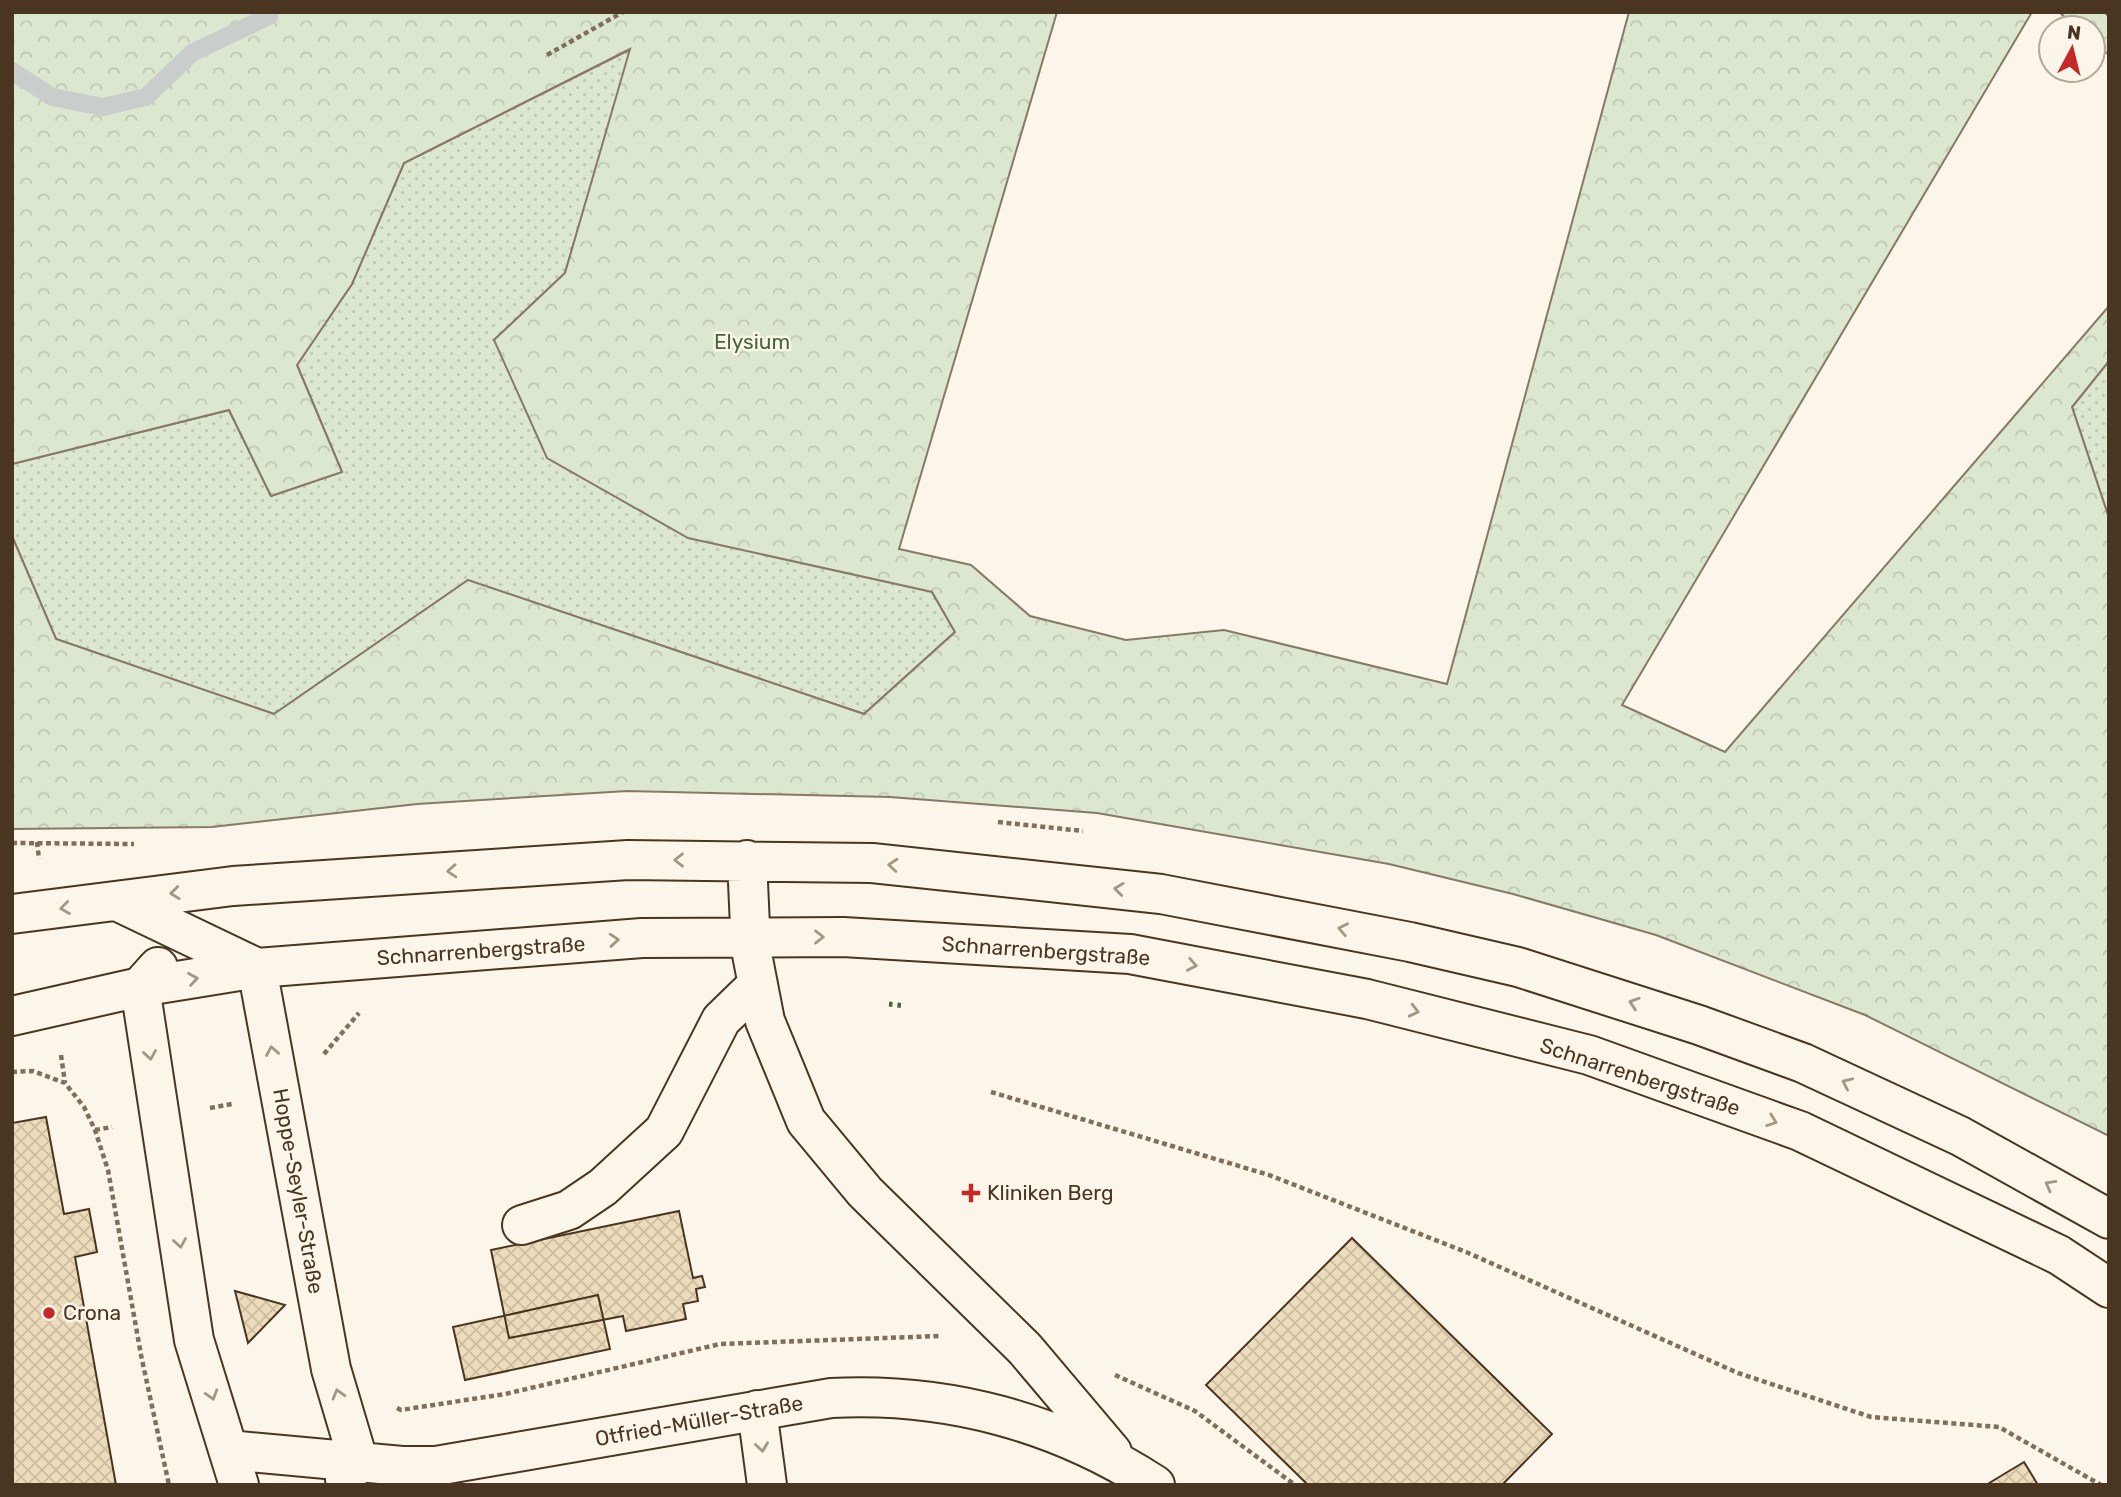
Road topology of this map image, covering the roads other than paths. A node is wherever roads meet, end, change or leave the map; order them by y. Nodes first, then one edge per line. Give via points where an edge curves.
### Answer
1 (747, 860) junction
2 (233, 886) junction
3 (117, 901) junction
4 (12, 914) edge
5 (184, 936) junction
6 (750, 938) junction
7 (257, 968) junction
8 (758, 984) junction
9 (140, 987) junction
10 (12, 1016) edge
11 (2109, 1219) edge
12 (522, 1225) dead end
13 (2109, 1288) edge
14 (757, 1410) junction
15 (1120, 1462) junction
16 (234, 1467) edge
17 (349, 1472) edge
18 (767, 1485) edge
19 (1155, 1485) edge

1 -> 2 street via 628,860
1 - 6 street
11 -> 1 street via 1960,1136 1803,1063 1518,967 1161,894 872,863
2 -> 3 street
2 - 5 street
3 -> 4 street
3 - 5 street
5 - 7 street
5 - 9 street
7 -> 6 street, Schnarrenbergstraße via 642,938
6 - 8 street
6 -> 13 street, Schnarrenbergstraße via 843,937 1130,954 1367,999 1589,1055 1800,1131 2059,1255
9 -> 7 street, Schnarrenbergstraße
17 -> 7 street, Hoppe-Seyler-Straße
8 - 12 street via 721,1020 664,1131 603,1187 569,1210
8 - 15 street via 765,1021 806,1121 865,1192 1026,1349
9 - 10 street, Schnarrenbergstraße
9 -> 16 street via 194,1340
14 - 15 street, Otfried-Müller-Straße via 831,1398 914,1398 996,1413 1065,1436
14 - 17 street, Otfried-Müller-Straße via 478,1461
14 -> 18 street
15 - 19 street, Otfried-Müller-Straße
16 - 17 street, Otfried-Müller-Straße

